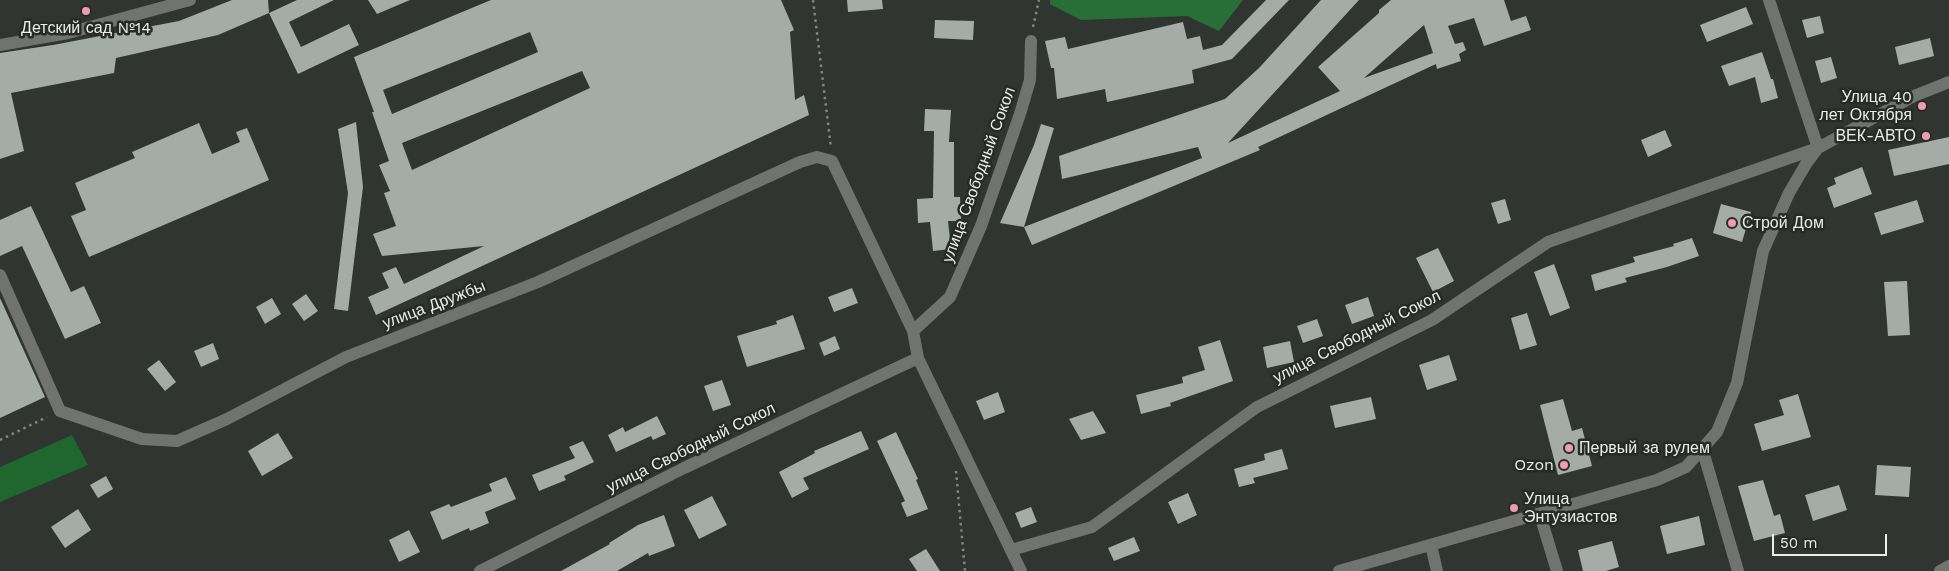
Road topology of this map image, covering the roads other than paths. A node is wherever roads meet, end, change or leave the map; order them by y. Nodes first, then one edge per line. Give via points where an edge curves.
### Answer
1 (190, 0) edge
2 (1769, 0) edge
3 (1031, 41) road end
4 (0, 45) edge
5 (1949, 82) edge
6 (1818, 148) junction
7 (0, 275) edge
8 (913, 331) junction
9 (918, 358) junction
10 (1702, 448) junction
11 (1540, 515) junction
12 (1431, 545) junction
13 (1011, 550) junction
14 (1949, 566) edge
15 (480, 571) edge
16 (1021, 571) edge
17 (1339, 571) edge
18 (1437, 571) edge
19 (1557, 571) edge
20 (1738, 571) edge
21 (1940, 571) edge

1 - 4 street via 68,33
2 - 6 street
3 - 8 street, улица Свободный Сокол via 1030,80 981,226 950,297
5 - 6 street, улица Свободный Сокол via 1914,96
6 - 10 street via 1788,193 1763,251 1737,383 1717,432
6 - 13 street, улица Свободный Сокол via 1548,242 1432,320 1256,407 1092,527
7 - 8 street, улица Дружбы via 60,411 142,438 177,440 227,419 346,357 538,282 817,157 832,161
8 - 9 street
9 - 13 street
9 - 15 street, улица Свободный Сокол via 684,468
10 - 11 street via 1686,467 1658,480
10 - 20 street
11 - 12 street
11 - 19 street
12 - 17 street
12 - 18 street
13 - 16 street
14 - 21 street

